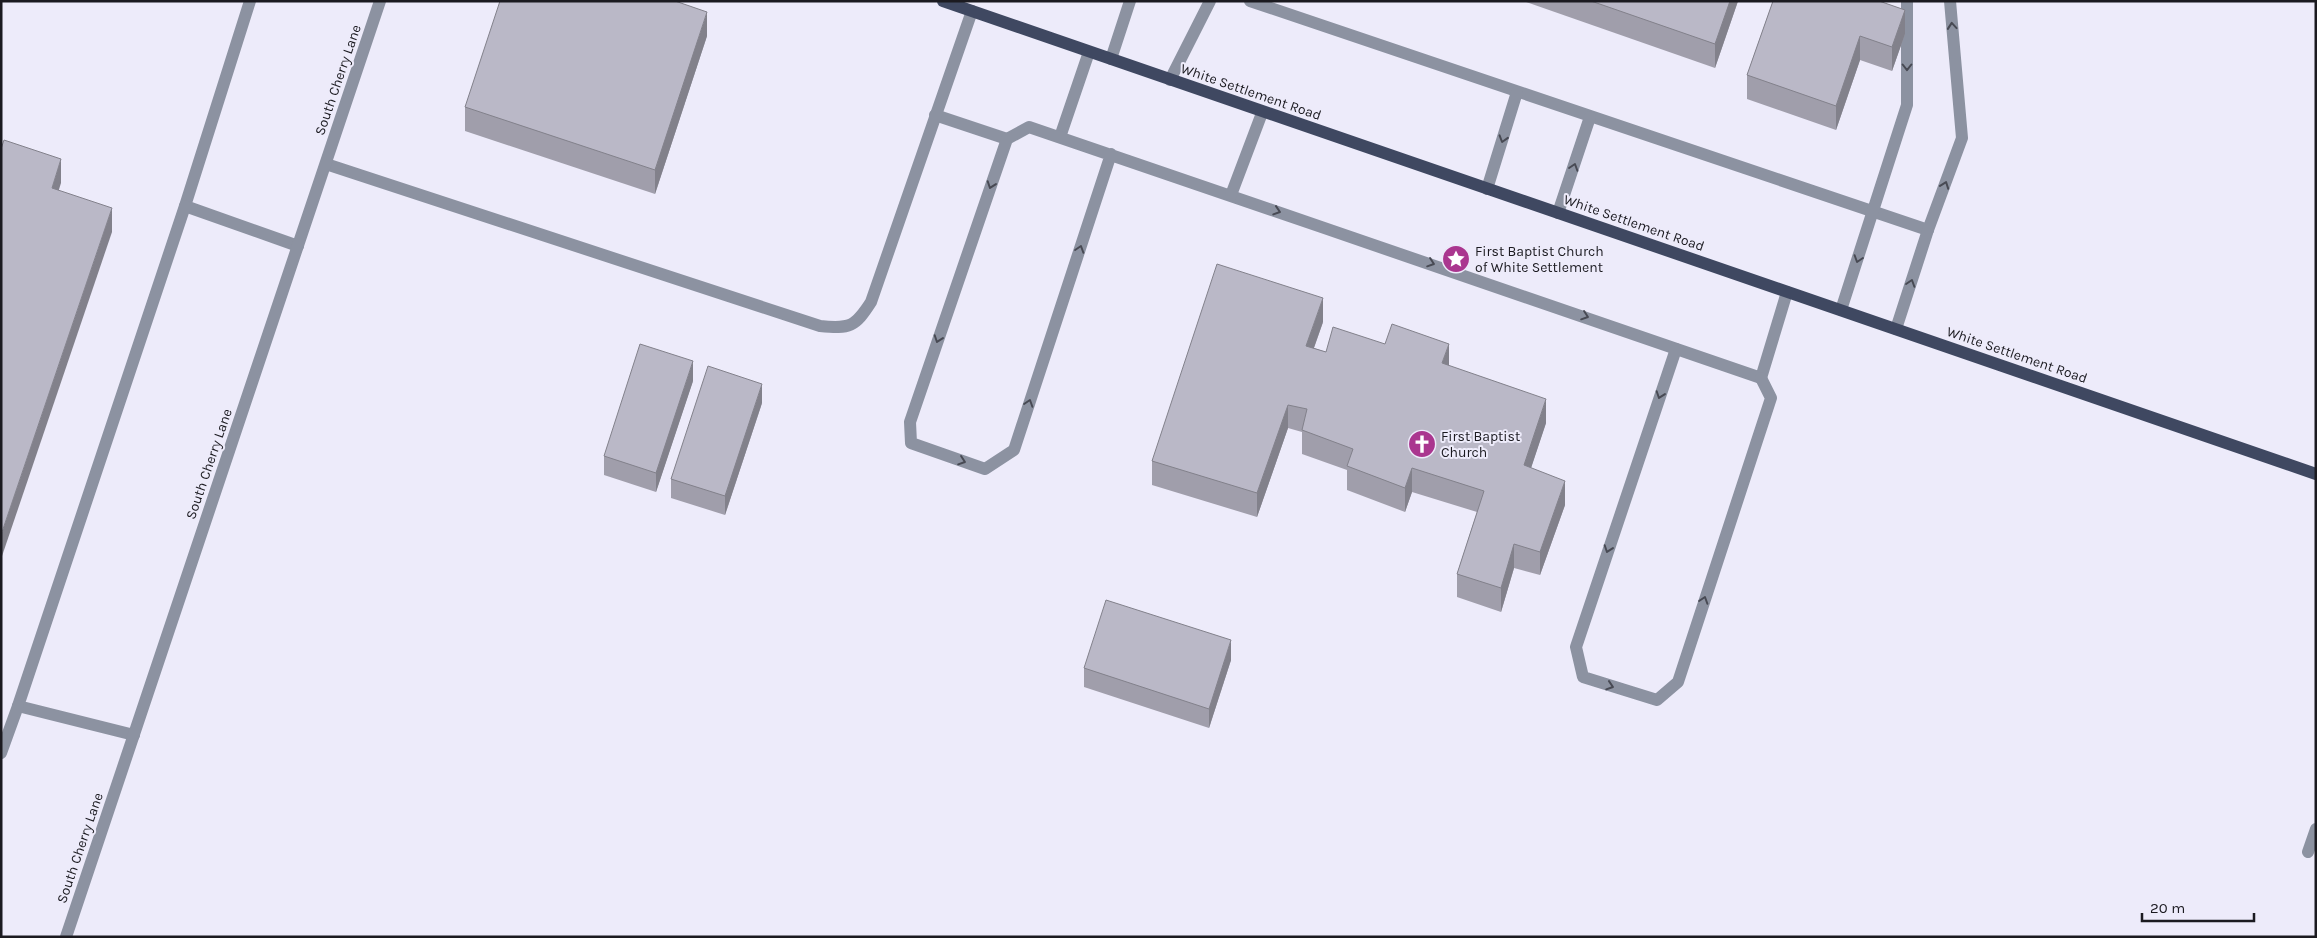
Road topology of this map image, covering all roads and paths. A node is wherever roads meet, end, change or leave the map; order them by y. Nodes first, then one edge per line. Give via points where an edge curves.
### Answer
1 (250, 1) edge
2 (380, 1) edge
3 (943, 1) edge
4 (1130, 1) edge
5 (1210, 1) edge
6 (1250, 1) edge
7 (1907, 1) edge
8 (1950, 1) edge
9 (972, 11) junction
10 (1089, 52) junction
11 (1111, 59) junction
12 (1170, 80) junction
13 (1517, 92) junction
14 (1262, 113) junction
15 (935, 115) junction
16 (1590, 116) junction
17 (1060, 137) junction
18 (1007, 139) junction
19 (1111, 154) junction
20 (326, 164) junction
21 (1487, 189) junction
22 (1231, 196) junction
23 (185, 206) junction
24 (1872, 212) junction
25 (1558, 213) junction
26 (1928, 230) junction
27 (298, 246) junction
28 (1786, 292) junction
29 (1841, 310) junction
30 (1896, 329) junction
31 (1676, 348) junction
32 (1761, 378) junction
33 (2316, 474) edge
34 (18, 706) junction
35 (134, 736) junction
36 (1, 752) edge
37 (2316, 829) edge
38 (2308, 852) dead end
39 (66, 937) edge

1 - 23 street
2 - 20 street, South Cherry Lane
3 - 9 main road, White Settlement Road
4 - 11 street
5 - 12 street
6 - 13 street
7 -> 24 street via 1907,105
26 -> 8 street via 1962,138
9 - 10 main road, White Settlement Road
9 - 15 street
10 - 11 main road, White Settlement Road
10 - 17 street
11 - 12 main road, White Settlement Road
12 - 14 main road, White Settlement Road
13 - 16 street
13 -> 21 street
14 - 21 main road, White Settlement Road
14 - 22 street
15 - 18 street
15 - 20 street via 871,302 858,322 842,328 820,326
16 - 24 street
25 -> 16 street
17 - 18 street via 1029,127
17 - 19 street
18 -> 19 street via 910,422 911,443 985,469 1014,450
19 - 22 street
20 - 27 street, South Cherry Lane
21 - 25 main road, White Settlement Road
22 -> 31 street
23 - 27 street
23 - 34 street
24 - 26 street
24 -> 29 street
25 - 28 main road, White Settlement Road
30 -> 26 street
27 - 35 street, South Cherry Lane
28 - 29 main road, White Settlement Road
28 - 32 street
29 - 30 main road, White Settlement Road
30 - 33 main road, White Settlement Road
31 - 32 street
31 -> 32 street via 1576,647 1583,677 1656,700 1678,682 1771,398
34 - 35 street
34 - 36 street
35 - 39 street, South Cherry Lane
37 - 38 street

